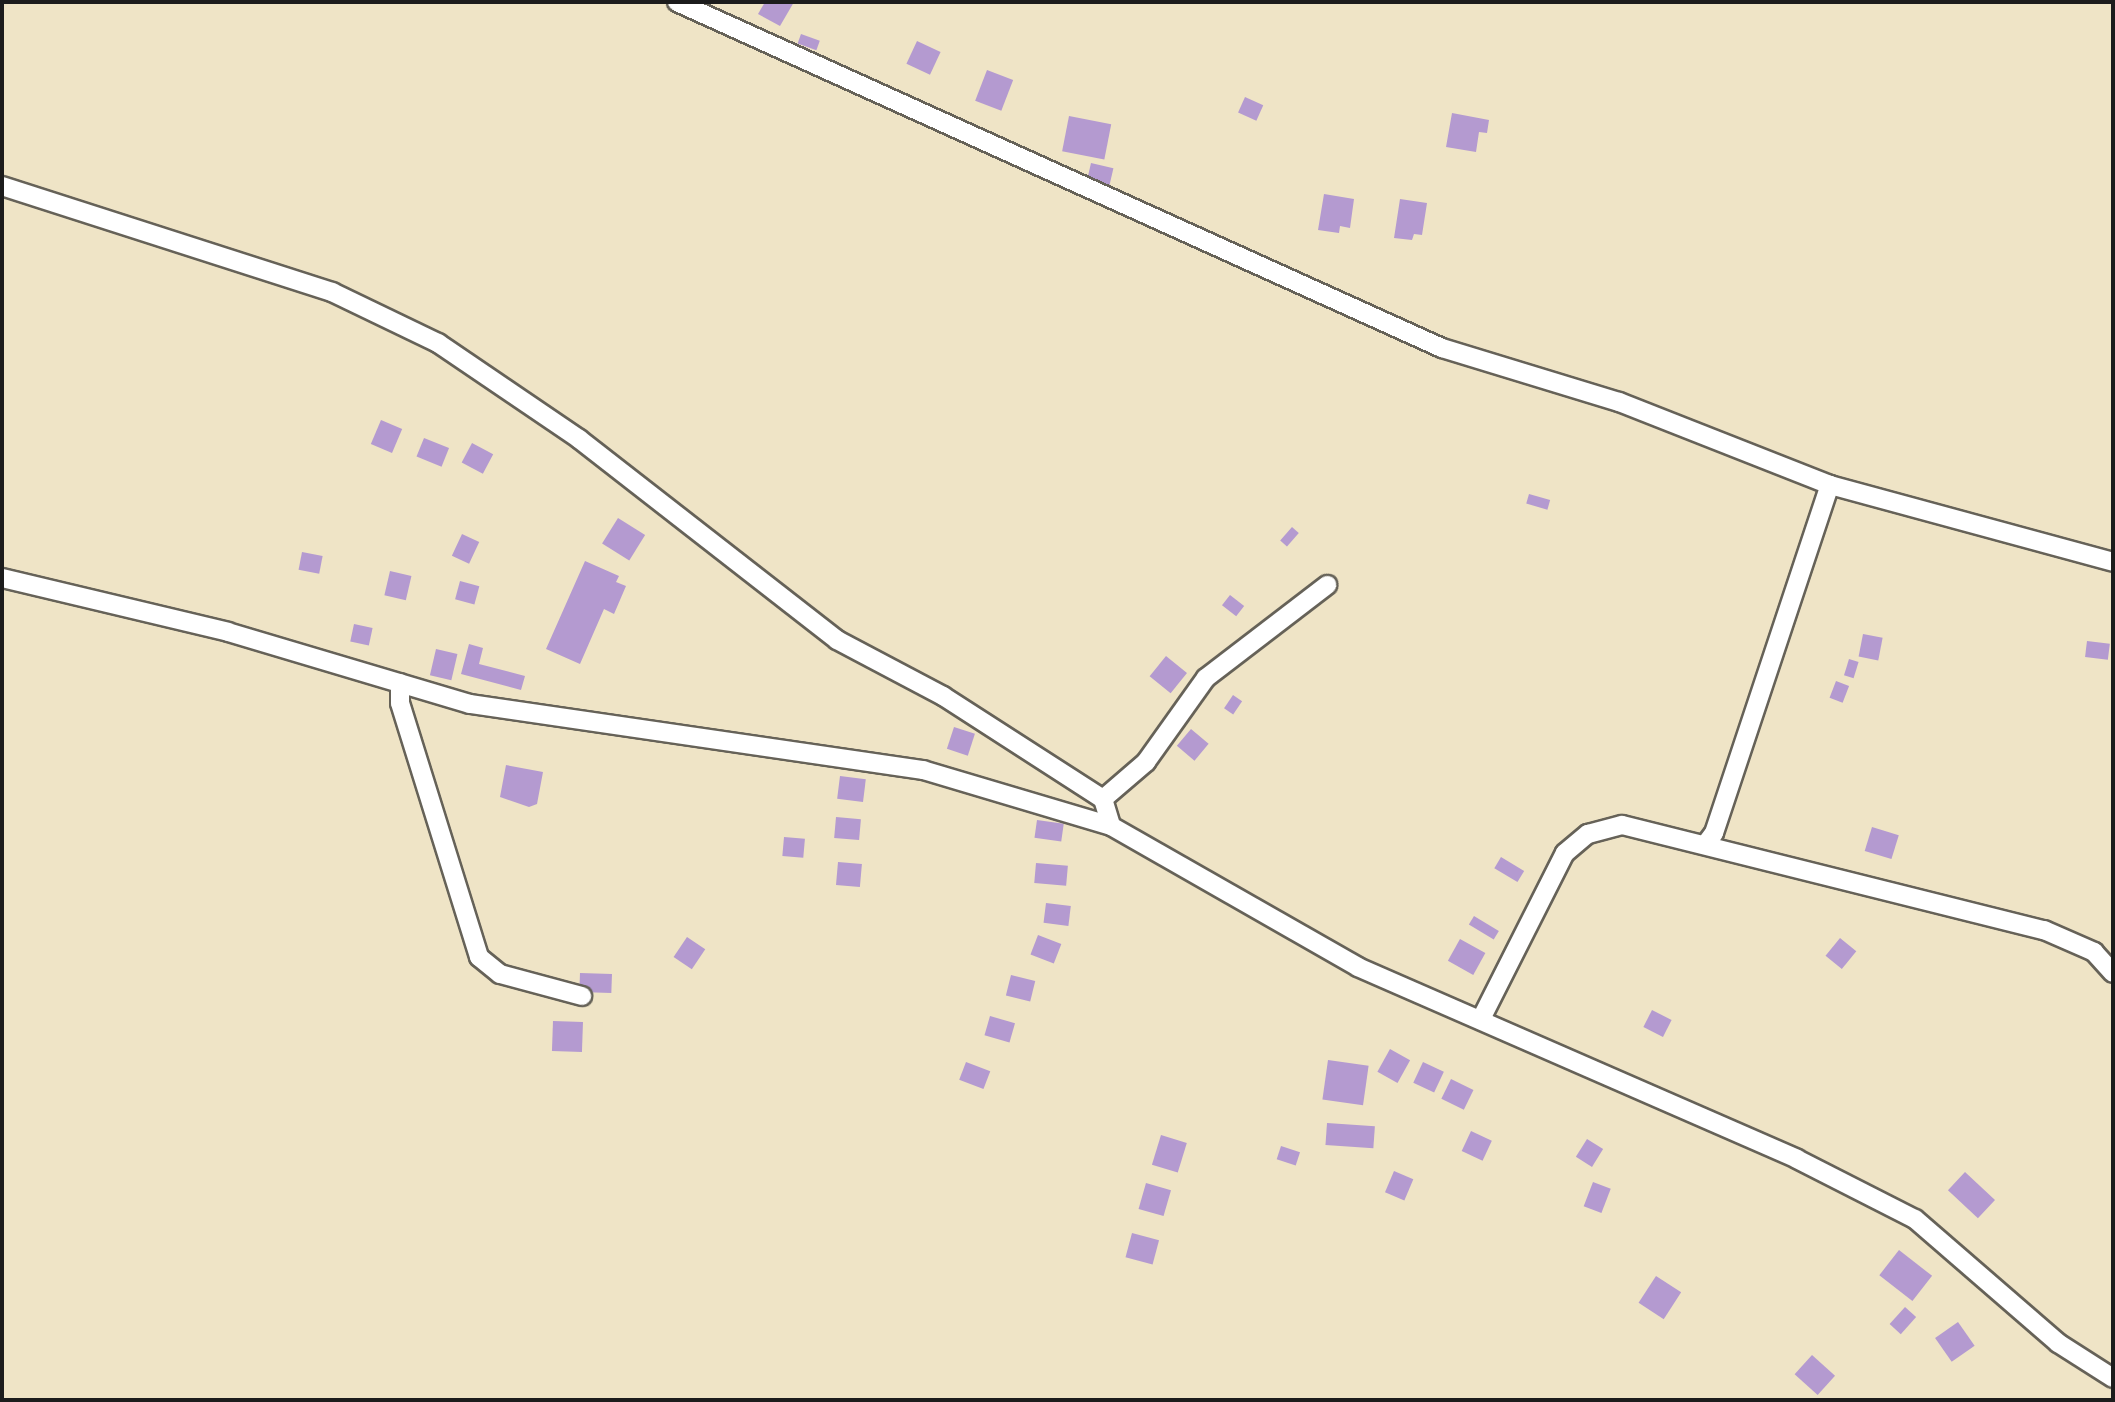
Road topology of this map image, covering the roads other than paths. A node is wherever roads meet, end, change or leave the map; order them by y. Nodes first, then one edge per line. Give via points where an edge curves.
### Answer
1 (677, 2) edge
2 (2, 186) edge
3 (1830, 485) junction
4 (2113, 562) edge
5 (2, 578) edge
6 (1327, 585) dead end
7 (400, 683) junction
8 (1103, 799) junction
9 (1111, 826) junction
10 (1705, 845) junction
11 (2113, 973) edge
12 (582, 996) dead end
13 (1481, 1019) junction
14 (2113, 1378) edge

1 - 3 street via 1442,348 1619,402
2 - 8 street via 332,292 438,343 579,439 837,640 943,696
3 - 4 street via 2056,542
3 - 10 street via 1714,833
5 - 7 street via 228,632
6 - 8 street via 1206,678 1146,762
7 - 9 street via 470,704 923,770
7 - 12 street via 400,703 479,957 500,974
8 - 9 street
9 - 13 street via 1358,967
10 - 11 street via 2044,930 2094,952
10 - 13 street via 1622,825 1579,839 1565,853
13 - 14 street via 1797,1159 1915,1219 2058,1343

